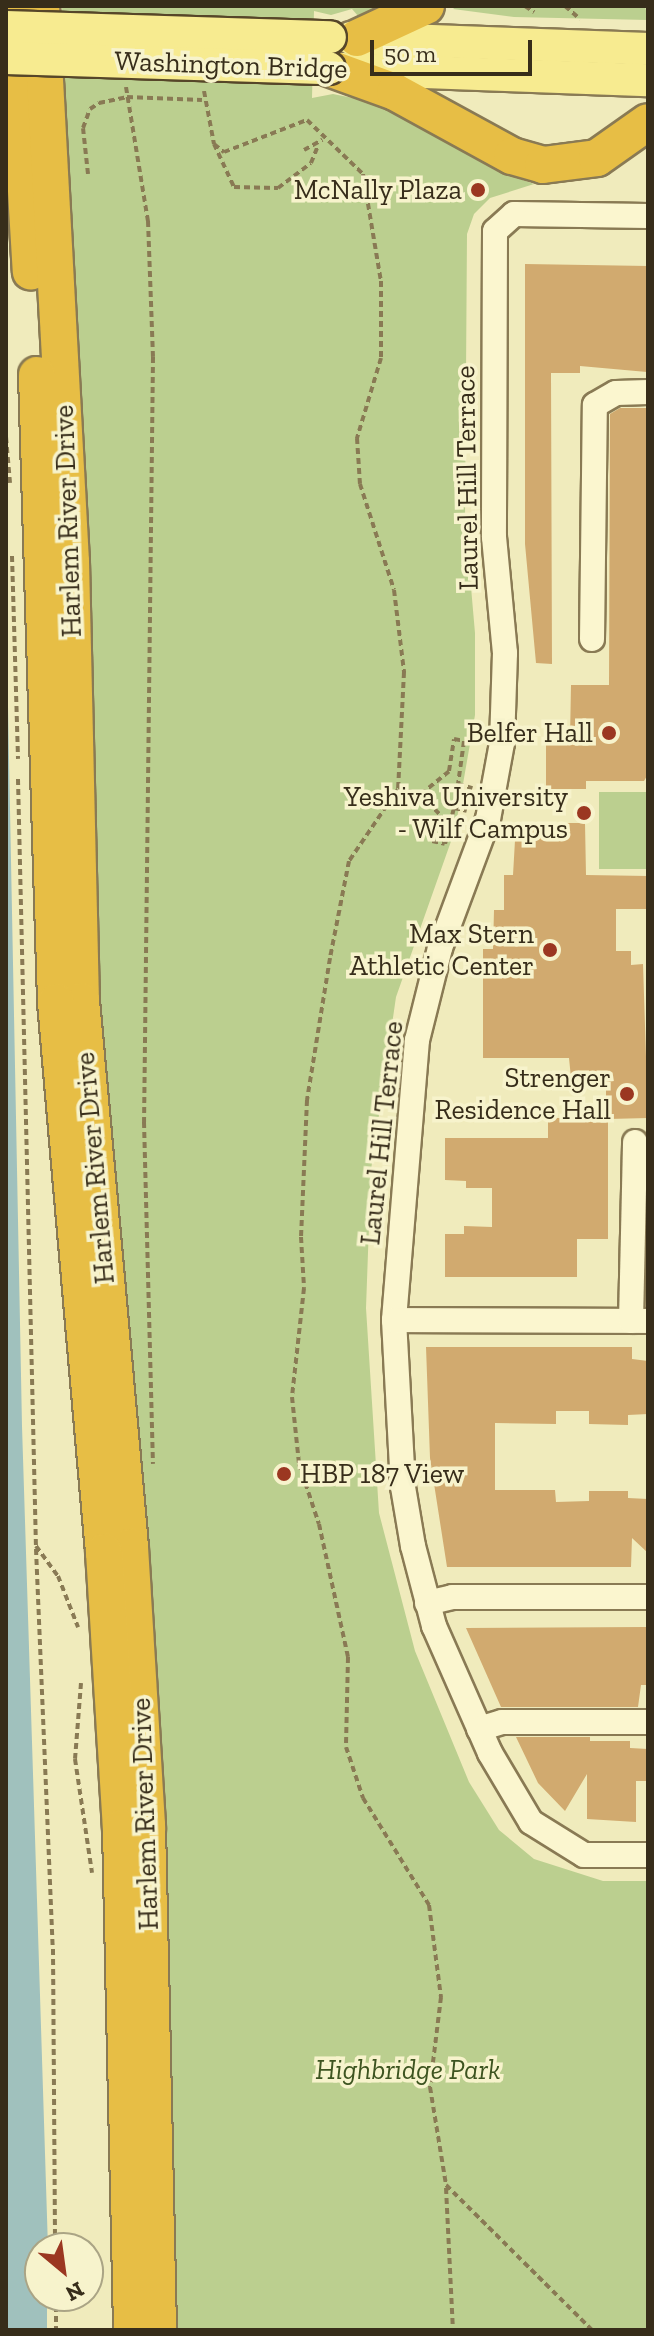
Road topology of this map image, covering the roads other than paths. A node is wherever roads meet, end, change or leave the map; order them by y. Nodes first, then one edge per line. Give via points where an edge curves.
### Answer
1 (15, 6) edge
2 (41, 6) edge
3 (426, 6) edge
4 (6, 27) edge
5 (338, 48) junction
6 (648, 49) edge
7 (599, 50) junction
8 (6, 58) edge
9 (648, 80) edge
10 (648, 122) edge
11 (648, 216) edge
12 (648, 392) edge
13 (592, 639) dead end
14 (635, 1142) dead end
15 (394, 1320) junction
16 (640, 1321) edge
17 (648, 1597) edge
18 (427, 1603) junction
19 (648, 1722) edge
20 (648, 1732) edge
21 (481, 1734) junction
22 (648, 1855) edge
23 (132, 2330) edge
24 (158, 2330) edge

1 - 23 highway, Harlem River Drive via 46,567 56,1002 105,1567 121,1828
2 - 24 highway, Harlem River Drive via 71,562 81,1001 130,1547 146,1794
3 - 5 highway
4 - 5 main road, Washington Bridge, bridge
5 - 7 main road, Washington Bridge
5 - 8 main road, Washington Bridge, bridge
5 - 10 highway via 395,92 512,156 543,165 597,158
6 - 7 main road, Washington Bridge
7 - 9 main road, Washington Bridge
11 - 15 street, Laurel Hill Terrace via 514,214 495,231 494,537 505,653 502,743 488,819 440,948 417,1040
12 - 13 street via 616,393 595,405
14 - 16 street
15 - 16 street
15 - 18 street, Laurel Hill Terrace via 403,1487
17 - 18 street via 467,1596
18 - 21 street, Laurel Hill Terrace
19 - 21 street via 502,1722
20 - 21 street
21 - 22 street, Laurel Hill Terrace via 531,1822 584,1855

